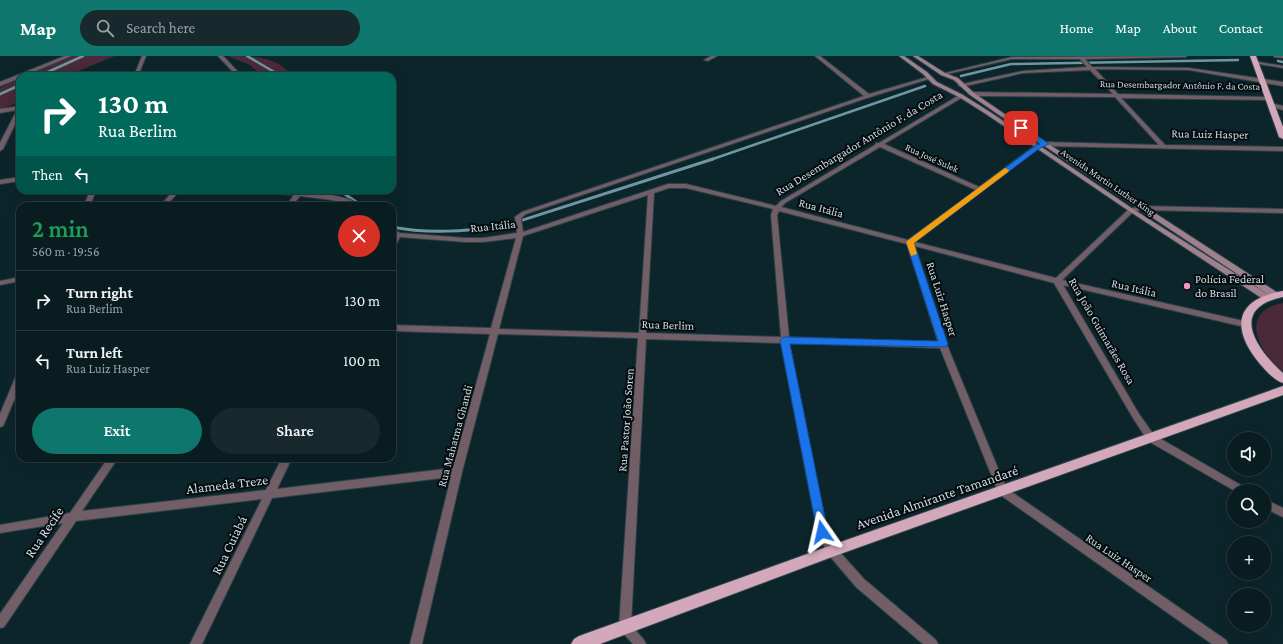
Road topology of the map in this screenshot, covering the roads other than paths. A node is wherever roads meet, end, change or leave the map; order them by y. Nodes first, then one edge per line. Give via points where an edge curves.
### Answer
1 (69, 56) edge
2 (144, 56) edge
3 (220, 56) edge
4 (715, 56) edge
5 (817, 56) edge
6 (901, 56) edge
7 (915, 56) edge
8 (1118, 56) edge
9 (1185, 56) edge
10 (1276, 56) edge
11 (1006, 57) edge
12 (1081, 57) edge
13 (1283, 57) edge
14 (1254, 59) edge
15 (706, 60) dead end
16 (1091, 67) junction
17 (1283, 67) edge
18 (30, 72) edge
19 (138, 72) edge
20 (236, 72) edge
21 (943, 74) junction
22 (16, 78) edge
23 (930, 78) junction
24 (1262, 80) junction
25 (0, 84) edge
26 (1283, 84) edge
27 (961, 85) junction
28 (946, 88) junction
29 (972, 94) junction
30 (868, 96) junction
31 (961, 96) junction
32 (1118, 96) junction
33 (1268, 98) junction
34 (1271, 105) junction
35 (1283, 108) edge
36 (16, 109) edge
37 (0, 111) edge
38 (996, 111) junction
39 (988, 113) junction
40 (16, 117) edge
41 (1283, 137) edge
42 (878, 144) junction
43 (1045, 144) junction
44 (1038, 146) junction
45 (1164, 147) junction
46 (0, 149) edge
47 (1283, 149) edge
48 (16, 180) edge
49 (0, 182) edge
50 (979, 189) junction
51 (651, 192) junction
52 (174, 194) edge
53 (309, 194) edge
54 (166, 202) edge
55 (349, 202) edge
56 (777, 208) junction
57 (1140, 208) junction
58 (1131, 210) junction
59 (1283, 211) edge
60 (519, 228) junction
61 (396, 233) edge
62 (910, 242) junction
63 (16, 280) edge
64 (1057, 281) junction
65 (0, 283) edge
66 (1275, 295) edge
67 (1245, 324) junction
68 (396, 328) edge
69 (495, 332) junction
70 (644, 336) junction
71 (784, 340) junction
72 (943, 344) junction
73 (1283, 379) edge
74 (16, 386) edge
75 (1283, 390) edge
76 (0, 424) edge
77 (1151, 438) junction
78 (110, 462) edge
79 (285, 462) edge
80 (457, 472) junction
81 (1231, 484) edge
82 (1002, 491) junction
83 (271, 493) junction
84 (1271, 507) edge
85 (1283, 513) edge
86 (72, 517) junction
87 (0, 529) edge
88 (832, 551) junction
89 (0, 623) edge
90 (625, 627) junction
91 (196, 644) edge
92 (416, 644) edge
93 (580, 644) edge
94 (640, 644) edge
95 (932, 644) edge
96 (1220, 644) edge

1 - 18 street
2 - 19 street
3 - 20 street
4 - 15 street
5 - 30 street
6 - 23 main road, Avenida Martin Luther King
7 - 21 main road, Avenida Martin Luther King
8 - 9 street
8 - 12 street
10 - 13 street
11 - 12 street
11 - 21 street
12 - 16 street
14 - 17 street
14 - 24 highway
16 - 24 street via 1189,69
16 - 27 street via 1023,72
16 - 32 street
21 - 23 main road
21 - 27 main road, Avenida Martin Luther King via 956,79
22 - 25 street
23 - 28 main road, Avenida Martin Luther King
23 - 30 street
24 - 26 street
24 - 33 highway
27 - 28 main road
27 - 29 main road, Avenida Martin Luther King
28 - 31 main road, Avenida Martin Luther King
29 - 32 street, Rua Desembargador Antônio F. da Costa
29 - 38 main road, Avenida Martin Luther King
30 - 60 street via 524,213 518,217
31 - 39 main road, Avenida Martin Luther King
31 - 42 street, Rua Desembargador Antônio F. da Costa
32 - 33 street, Rua Desembargador Antônio F. da Costa
32 - 45 street
33 - 34 highway
34 - 35 street, Rua Desembargador Antônio F. da Costa
34 - 41 highway
36 - 37 street
38 - 39 main road
38 - 43 main road, Avenida Martin Luther King
39 - 44 main road, Avenida Martin Luther King
40 - 46 street
42 - 50 street, Rua José Sulek
42 - 56 street, Rua Desembargador Antônio F. da Costa
43 - 44 street, Rua Luiz Hasper
43 - 45 street, Rua Luiz Hasper
43 - 57 main road, Avenida Martin Luther King
44 - 50 street, Rua Luiz Hasper
44 - 58 main road, Avenida Martin Luther King
45 - 47 street, Rua Luiz Hasper
48 - 49 street
50 - 62 street, Rua Luiz Hasper
51 - 56 street, Rua Itália via 668,186 686,186
51 - 60 street, Rua Itália
51 - 70 street, Rua Pastor João Soren
52 - 54 street
53 - 55 street
56 - 62 street, Rua Itália
56 - 71 street, Rua Desembargador Antônio F. da Costa via 774,215
57 - 58 street
57 - 59 street
57 - 66 main road, Avenida Martin Luther King
58 - 64 street, Rua João Guimarães Rosa
58 - 66 main road, Avenida Martin Luther King
60 - 61 street, Rua Itália via 483,240
60 - 69 street, Rua Mahatma Ghandi
62 - 64 street, Rua Itália
62 - 72 street, Rua Luiz Hasper
63 - 65 street
64 - 67 street, Rua Itália
64 - 77 street, Rua João Guimarães Rosa
66 - 67 highway via 1254,304 1247,313
67 - 73 highway via 1250,343 1266,365
68 - 69 street, Rua Berlim
69 - 70 street, Rua Berlim
69 - 80 street, Rua Mahatma Ghandi
70 - 71 street, Rua Berlim
70 - 90 street, Rua Pastor João Soren
71 - 72 street, Rua Berlim
71 - 88 street, Rua Desembargador Antônio F. da Costa via 822,532
72 - 82 street, Rua Luiz Hasper
74 - 76 street
75 - 77 highway, Avenida Almirante Tamandaré
77 - 81 street, Rua João Guimarães Rosa
77 - 82 highway, Avenida Almirante Tamandaré
78 - 86 street, Rua Recife
79 - 83 street, Rua Cuiabá
80 - 83 street, Alameda Treze
80 - 92 street, Rua Mahatma Ghandi
82 - 88 highway, Avenida Almirante Tamandaré
82 - 96 street, Rua Luiz Hasper
83 - 86 street, Alameda Treze
83 - 91 street, Rua Cuiabá
84 - 85 street
86 - 87 street, Alameda Treze
86 - 89 street, Rua Recife
88 - 90 highway, Avenida Almirante Tamandaré
88 - 95 street, Rua Desembargador Antônio F. da Costa via 860,583
90 - 93 highway, Avenida Almirante Tamandaré
90 - 94 street

